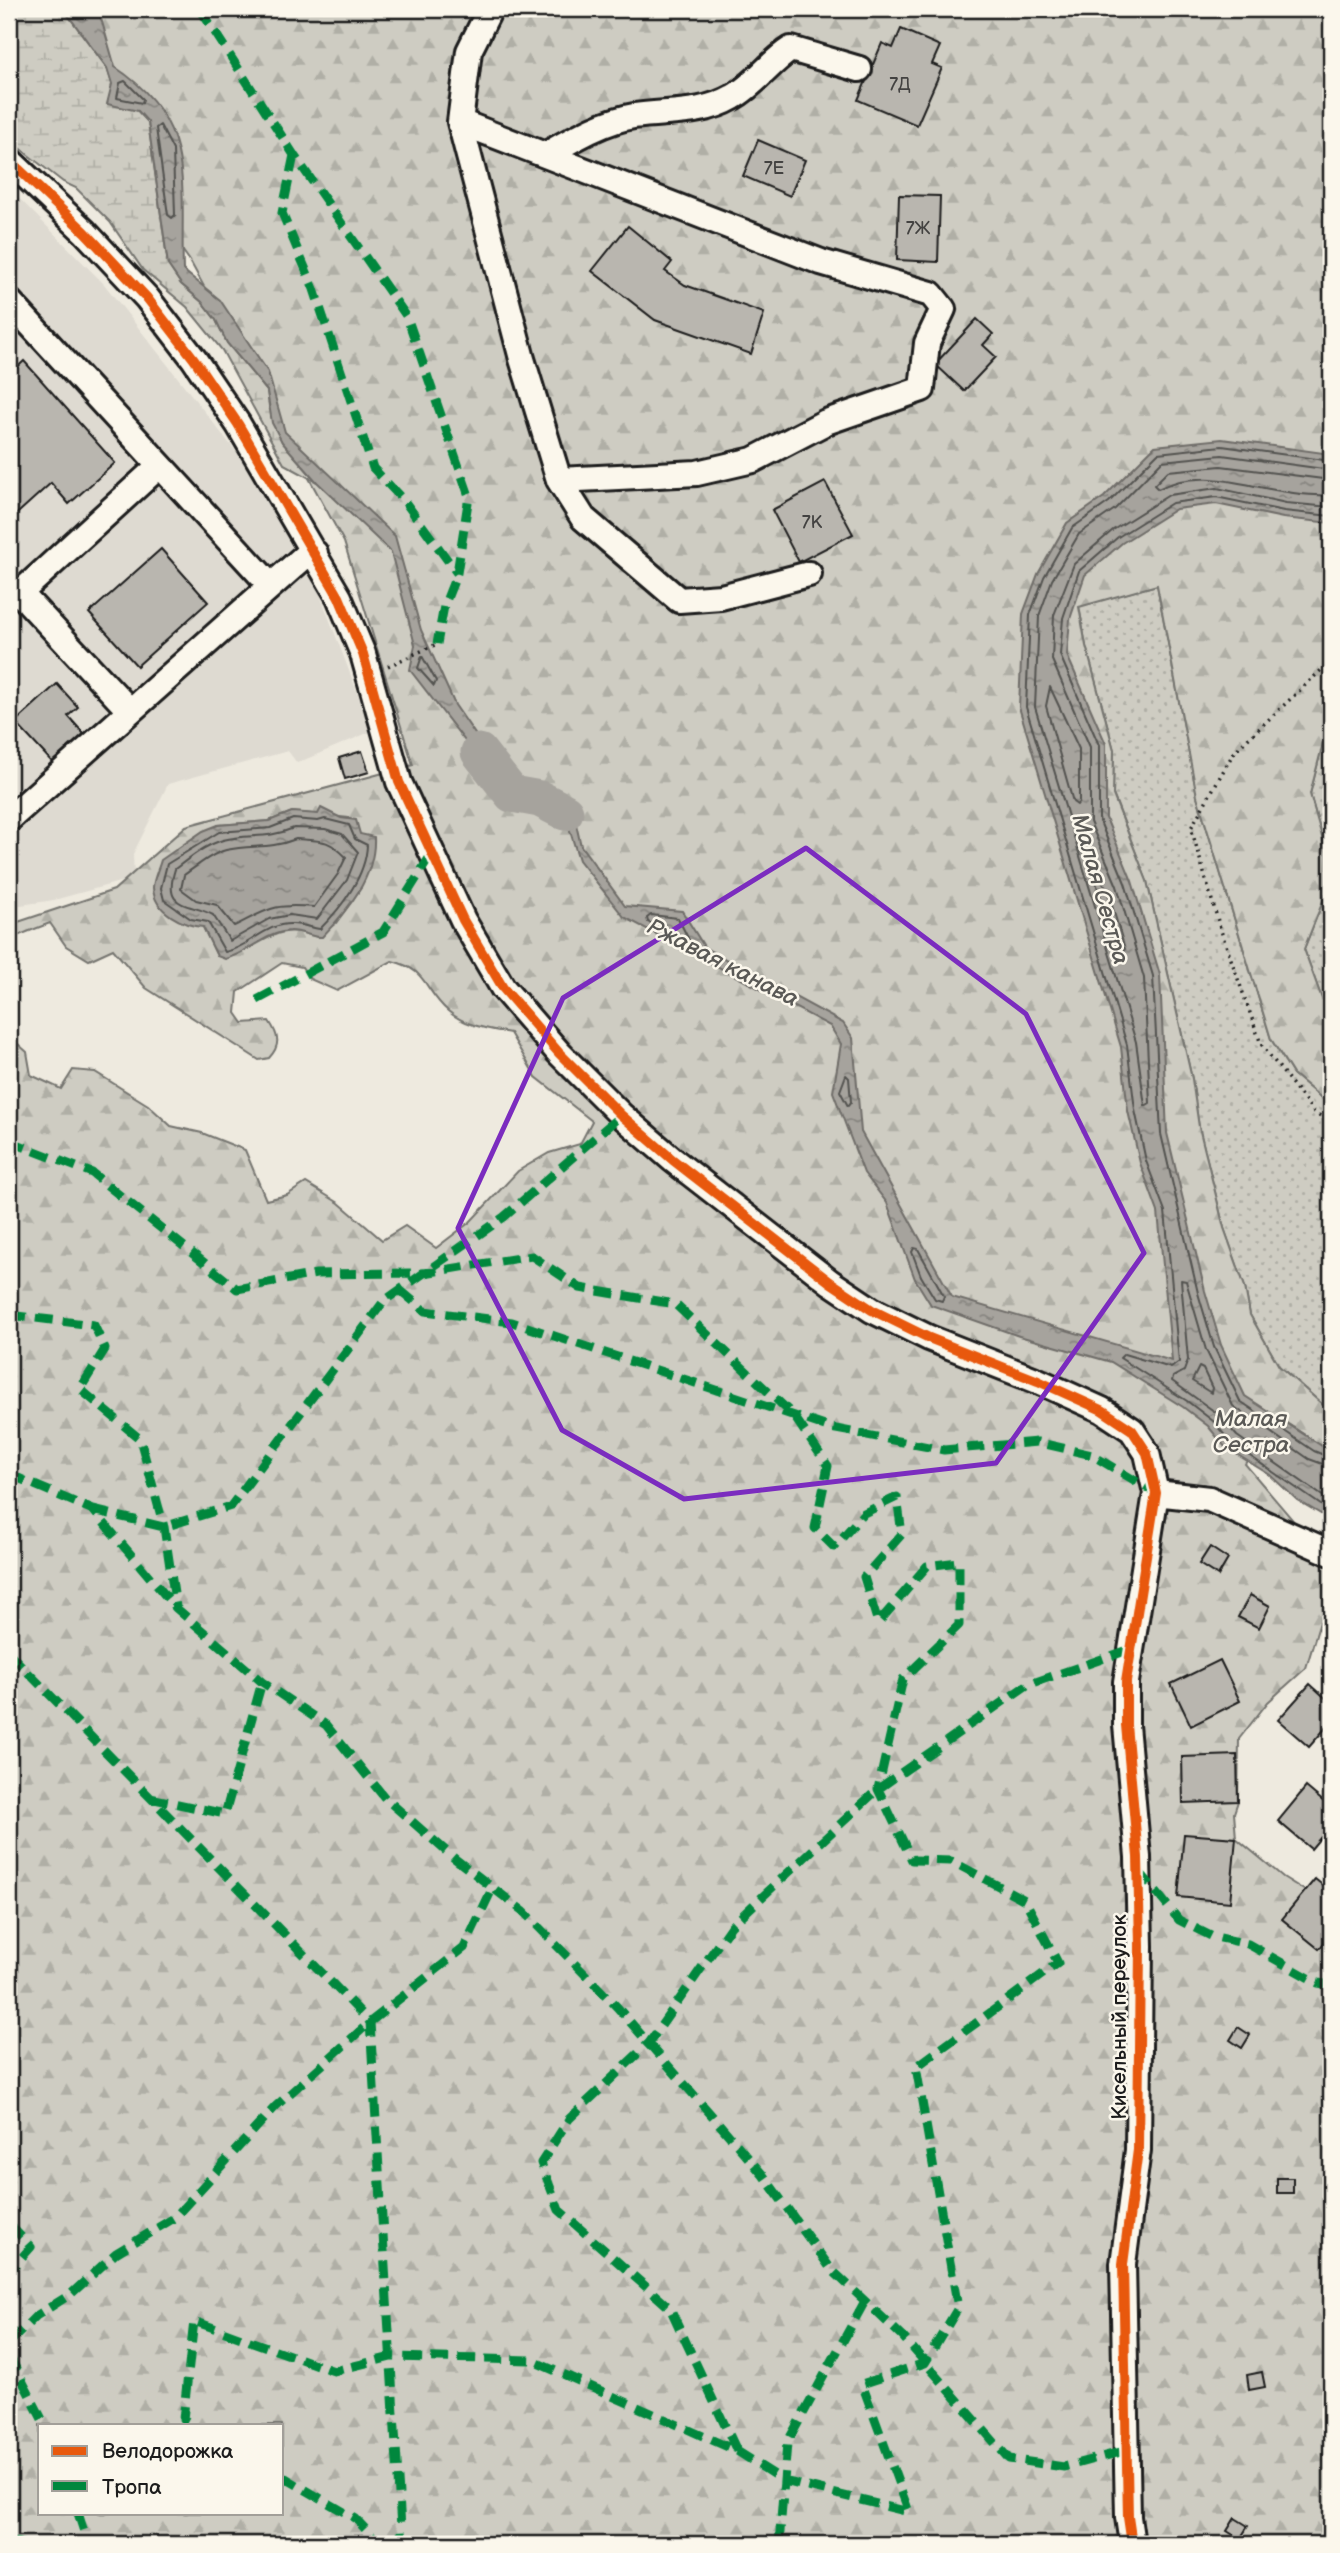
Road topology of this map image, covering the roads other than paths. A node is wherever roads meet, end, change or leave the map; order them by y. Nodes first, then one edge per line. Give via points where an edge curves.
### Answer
1 (489, 9) edge
2 (859, 69) dead end
3 (460, 122) junction
4 (545, 155) junction
5 (9, 160) edge
6 (9, 301) edge
7 (159, 466) junction
8 (559, 480) junction
9 (315, 553) junction
10 (810, 574) dead end
11 (271, 586) junction
12 (14, 594) edge
13 (130, 711) junction
14 (9, 819) edge
15 (1156, 1493) junction
16 (1331, 1553) edge
17 (1132, 2544) edge

1 - 3 street via 469,51
2 - 4 street via 792,49 734,97 691,112 632,116 583,134
3 - 4 street
3 - 8 street
4 - 8 street via 821,262 931,294 943,309 927,343 922,389 826,422 753,460 697,473
5 - 9 street via 85,232 194,359 239,424
6 - 7 street
7 - 11 street
7 - 12 street
8 - 10 street via 583,518 679,600 721,597
9 - 11 street via 305,556
9 - 15 street via 363,654 399,782 458,909 503,988 559,1053 673,1160 872,1310 1102,1410 1132,1430 1147,1453
11 - 13 street
12 - 13 street
13 - 14 street
15 - 16 street via 1209,1499
15 - 17 street, Кисельный переулок via 1126,1682 1139,1899 1138,2150 1123,2264

